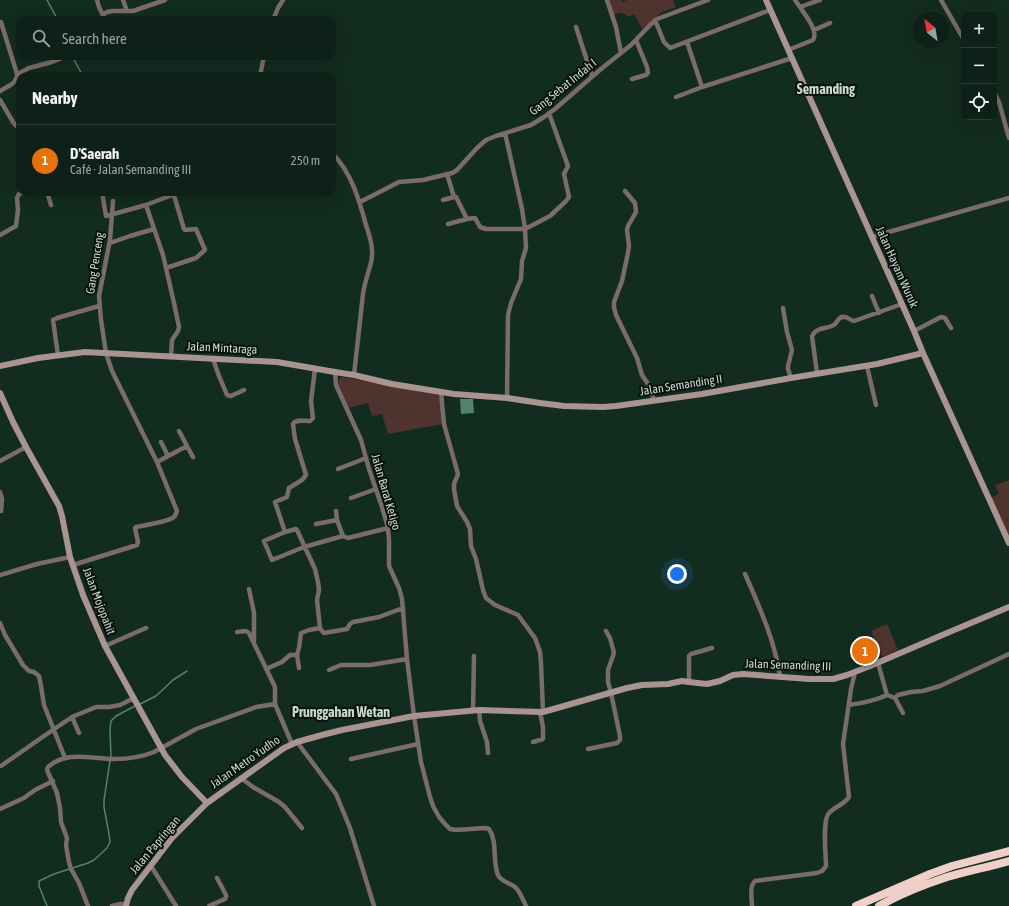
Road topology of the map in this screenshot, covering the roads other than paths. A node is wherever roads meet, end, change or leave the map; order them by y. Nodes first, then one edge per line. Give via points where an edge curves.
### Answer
1 (97, 0) edge
2 (123, 0) edge
3 (165, 0) edge
4 (283, 0) edge
5 (607, 0) edge
6 (708, 0) edge
7 (766, 0) edge
8 (795, 0) edge
9 (820, 0) edge
10 (947, 0) edge
11 (941, 1) edge
12 (800, 7) junction
13 (770, 10) junction
14 (127, 11) junction
15 (101, 16) edge
16 (104, 16) edge
17 (275, 16) edge
18 (655, 20) junction
19 (1, 22) edge
20 (830, 23) dead end
21 (576, 27) dead end
22 (814, 30) junction
23 (961, 35) edge
24 (636, 40) junction
25 (687, 42) junction
26 (788, 50) junction
27 (621, 53) junction
28 (792, 58) junction
29 (57, 60) edge
30 (263, 60) edge
31 (16, 72) edge
32 (21, 72) edge
33 (261, 72) edge
34 (592, 76) junction
35 (16, 77) edge
36 (632, 79) dead end
37 (702, 87) junction
38 (0, 90) edge
39 (676, 97) dead end
40 (997, 98) edge
41 (0, 100) edge
42 (549, 113) junction
43 (16, 125) edge
44 (506, 133) junction
45 (1009, 138) edge
46 (336, 158) edge
47 (447, 174) junction
48 (626, 191) dead end
49 (18, 196) edge
50 (48, 196) edge
51 (103, 196) edge
52 (167, 196) edge
53 (175, 196) edge
54 (454, 197) junction
55 (1009, 198) edge
56 (443, 200) dead end
57 (113, 201) dead end
58 (360, 202) junction
59 (51, 205) dead end
60 (146, 205) junction
61 (467, 219) junction
62 (448, 224) dead end
63 (154, 229) junction
64 (525, 229) junction
65 (0, 235) edge
66 (871, 237) junction
67 (110, 243) junction
68 (166, 268) junction
69 (872, 296) dead end
70 (902, 304) junction
71 (99, 306) junction
72 (783, 308) dead end
73 (879, 313) junction
74 (951, 328) dead end
75 (914, 331) junction
76 (922, 352) junction
77 (106, 353) junction
78 (58, 355) junction
79 (170, 356) junction
80 (213, 359) junction
81 (0, 366) edge
82 (867, 366) junction
83 (315, 369) junction
84 (335, 372) junction
85 (817, 374) junction
86 (354, 375) junction
87 (791, 378) junction
88 (244, 390) dead end
89 (0, 392) edge
90 (441, 392) junction
91 (507, 398) junction
92 (654, 401) junction
93 (876, 405) dead end
94 (179, 431) dead end
95 (161, 442) dead end
96 (187, 446) junction
97 (26, 447) junction
98 (168, 456) junction
99 (193, 457) dead end
100 (366, 458) junction
101 (0, 461) edge
102 (157, 462) junction
103 (338, 470) dead end
104 (376, 489) junction
105 (0, 492) edge
106 (351, 498) dead end
107 (1, 511) edge
108 (336, 511) dead end
109 (337, 520) junction
110 (316, 524) dead end
111 (388, 528) junction
112 (285, 532) junction
113 (343, 536) junction
114 (1009, 544) edge
115 (304, 547) junction
116 (70, 557) junction
117 (74, 565) junction
118 (745, 574) dead end
119 (0, 575) edge
120 (249, 589) dead end
121 (1009, 607) edge
122 (403, 608) junction
123 (0, 623) edge
124 (146, 628) dead end
125 (320, 628) junction
126 (606, 631) dead end
127 (238, 632) dead end
128 (254, 643) junction
129 (105, 646) junction
130 (712, 648) dead end
131 (1009, 654) edge
132 (297, 655) junction
133 (474, 656) dead end
134 (407, 660) junction
135 (878, 663) junction
136 (299, 668) dead end
137 (266, 669) junction
138 (329, 670) dead end
139 (855, 672) junction
140 (780, 676) junction
141 (689, 682) junction
142 (611, 693) junction
143 (887, 695) junction
144 (134, 698) junction
145 (894, 698) junction
146 (275, 704) junction
147 (849, 705) junction
148 (476, 711) junction
149 (541, 712) junction
150 (903, 713) dead end
151 (414, 716) junction
152 (72, 717) junction
153 (54, 729) junction
154 (79, 733) dead end
155 (534, 742) dead end
156 (294, 743) junction
157 (418, 744) junction
158 (160, 748) junction
159 (588, 749) dead end
160 (488, 753) dead end
161 (65, 758) junction
162 (351, 759) dead end
163 (2, 766) dead end
164 (241, 778) junction
165 (53, 780) junction
166 (207, 803) junction
167 (0, 809) edge
168 (302, 828) dead end
169 (1009, 852) edge
170 (1009, 861) edge
171 (151, 866) junction
172 (217, 878) dead end
173 (126, 905) edge
174 (88, 906) edge
175 (112, 906) edge
176 (176, 906) edge
177 (209, 906) edge
178 (374, 906) edge
179 (526, 906) edge
180 (752, 906) edge
181 (856, 906) edge
182 (879, 906) edge

1 - 15 street
2 - 14 street
3 - 14 street
4 - 17 street
5 - 27 street
6 - 18 street, Gang Sebat Indah I
7 - 13 street, Jalan Hayam Wuruk
8 - 12 street
9 - 12 street
10 - 11 street
11 - 23 street
12 - 22 street
13 - 25 street
13 - 26 street, Jalan Hayam Wuruk
14 - 16 street via 107,12
18 - 24 street, Gang Sebat Indah I
18 - 25 street via 667,46 670,48
19 - 31 street
20 - 22 street
21 - 34 street
22 - 26 street via 813,40
24 - 27 street, Gang Sebat Indah I
24 - 36 street via 648,73
25 - 37 street
26 - 28 street, Jalan Hayam Wuruk
27 - 34 street, Gang Sebat Indah I
28 - 37 street
28 - 66 street, Jalan Hayam Wuruk
29 - 32 street
30 - 33 street
34 - 42 street, Gang Sebat Indah I
35 - 38 street via 14,83
37 - 39 street
40 - 45 street
41 - 43 street
42 - 44 street, Gang Sebat Indah I via 531,125
42 - 64 street via 568,166 564,174 569,197 550,216
44 - 47 street, Gang Sebat Indah I via 482,143 456,170
44 - 64 street
46 - 58 street via 346,171
47 - 54 street
47 - 58 street, Gang Sebat Indah I via 399,182
48 - 92 street via 635,203 636,212 627,230 628,253 614,307 642,375 652,390
49 - 65 street via 16,225
50 - 59 street
51 - 60 street via 106,216
52 - 60 street
53 - 68 street via 184,229 196,229 205,250 196,258
54 - 56 street
54 - 61 street
55 - 66 street
57 - 67 street, Gang Penceng
58 - 86 street via 372,256 363,294
60 - 63 street
61 - 62 street
61 - 64 street via 476,218 480,227 486,229
63 - 67 street
63 - 68 street
64 - 91 street via 526,248 521,280 508,315
66 - 70 street, Jalan Hayam Wuruk
67 - 71 street, Gang Penceng via 100,286
68 - 79 street via 179,327 172,340
69 - 73 street
70 - 73 street
70 - 75 street, Jalan Hayam Wuruk
71 - 77 street, Gang Penceng
71 - 78 street via 54,319
72 - 87 street via 792,350 788,366
73 - 85 street via 854,322 842,317 834,325 821,328 814,333 812,336
74 - 75 street via 942,317
75 - 76 street, Jalan Hayam Wuruk
76 - 82 street, Jalan Semanding II
76 - 114 street, Jalan Hayam Wuruk
77 - 78 street, Jalan Mintaraga
77 - 79 street, Jalan Mintaraga
77 - 102 street, Gang Penceng via 114,376
78 - 81 street, Jalan Mintaraga
79 - 80 street, Jalan Mintaraga
80 - 83 street, Jalan Mintaraga via 277,362
80 - 88 street via 227,395 231,396
82 - 85 street, Jalan Semanding II
82 - 93 street
83 - 84 street, Jalan Mintaraga
83 - 112 street via 311,401 313,418 292,424 294,439 306,475 289,488 287,497 276,502
84 - 86 street, Jalan Mintaraga
84 - 100 street, Jalan Barat Ketigo via 336,385 360,436
85 - 87 street, Jalan Semanding II
86 - 90 street, Jalan Mintaraga
87 - 92 street, Jalan Semanding II
89 - 97 street, Jalan Mojopahit
90 - 91 street, Jalan Semanding II
90 - 149 street via 444,424 458,474 454,484 457,506 470,529 471,546 483,590 488,600 518,615 535,638 541,663
91 - 92 street, Jalan Semanding II via 588,407
94 - 96 street
95 - 98 street
96 - 98 street
96 - 99 street
97 - 101 street
97 - 116 street, Jalan Mojopahit via 59,506
98 - 102 street
100 - 103 street
100 - 104 street, Jalan Barat Ketigo
102 - 117 street, Gang Penceng via 177,511 175,516 136,527 137,545
104 - 106 street
104 - 111 street, Jalan Barat Ketigo
105 - 107 street
108 - 109 street
109 - 110 street
109 - 113 street
111 - 113 street via 350,538
111 - 122 street, Jalan Barat Ketigo via 389,566 400,591
112 - 115 street via 297,530
112 - 115 street via 264,541 272,560
113 - 115 street
115 - 125 street via 315,569 318,582
116 - 117 street, Jalan Mojopahit
116 - 119 street via 26,566
117 - 129 street, Jalan Mojopahit
118 - 140 street via 770,636
120 - 128 street via 254,613
121 - 135 street, Jalan Semanding III
122 - 125 street via 353,622 347,629 324,633
122 - 134 street, Jalan Barat Ketigo
123 - 153 street via 23,665 39,676 44,705
124 - 129 street
125 - 132 street via 302,633
126 - 142 street via 614,654 607,673
127 - 128 street via 248,632
128 - 137 street
129 - 144 street, Jalan Mojopahit
130 - 141 street via 689,656
131 - 145 street via 940,686
132 - 136 street
132 - 137 street via 290,655 282,662
133 - 148 street
134 - 138 street via 370,665 341,665
134 - 151 street, Jalan Barat Ketigo
135 - 139 street, Jalan Semanding III
135 - 143 street
137 - 146 street via 275,687
139 - 140 street, Jalan Semanding III via 820,680
139 - 147 street
140 - 141 street, Jalan Semanding III via 743,674 707,684
141 - 142 street, Jalan Semanding III via 682,680
142 - 149 street, Jalan Semanding III
142 - 159 street via 620,740 617,743
143 - 145 street
143 - 147 street via 867,703
144 - 152 street via 115,707 96,707
144 - 158 street, Jalan Mojopahit
145 - 150 street
146 - 156 street
146 - 158 street via 256,707 196,729
147 - 180 street via 843,744 849,797 827,815 826,866 817,873 755,881 752,884
148 - 149 street, Jalan Semanding III
148 - 151 street, Jalan Semanding III
148 - 160 street via 487,742
149 - 155 street via 544,738
151 - 156 street, Jalan Metro Yudho via 342,730
151 - 157 street, Jalan Barat Ketigo
152 - 153 street
152 - 154 street
153 - 161 street
153 - 163 street
156 - 164 street, Jalan Metro Yudho
156 - 178 street via 336,794 350,828
157 - 162 street
157 - 179 street, Jalan Barat Ketigo via 430,797 440,817 448,828 454,830 489,829 498,876 516,888
158 - 161 street via 140,757
158 - 166 street, Jalan Mojopahit via 182,777
161 - 165 street via 48,767
164 - 166 street, Jalan Metro Yudho
164 - 168 street via 285,806
165 - 167 street
165 - 174 street via 61,822 67,838 69,862
166 - 171 street, Jalan Papringan via 172,838
169 - 181 highway via 952,866
170 - 182 highway via 925,884
171 - 173 street, Jalan Papringan via 130,894
171 - 176 street
172 - 177 street via 226,898
173 - 175 street

